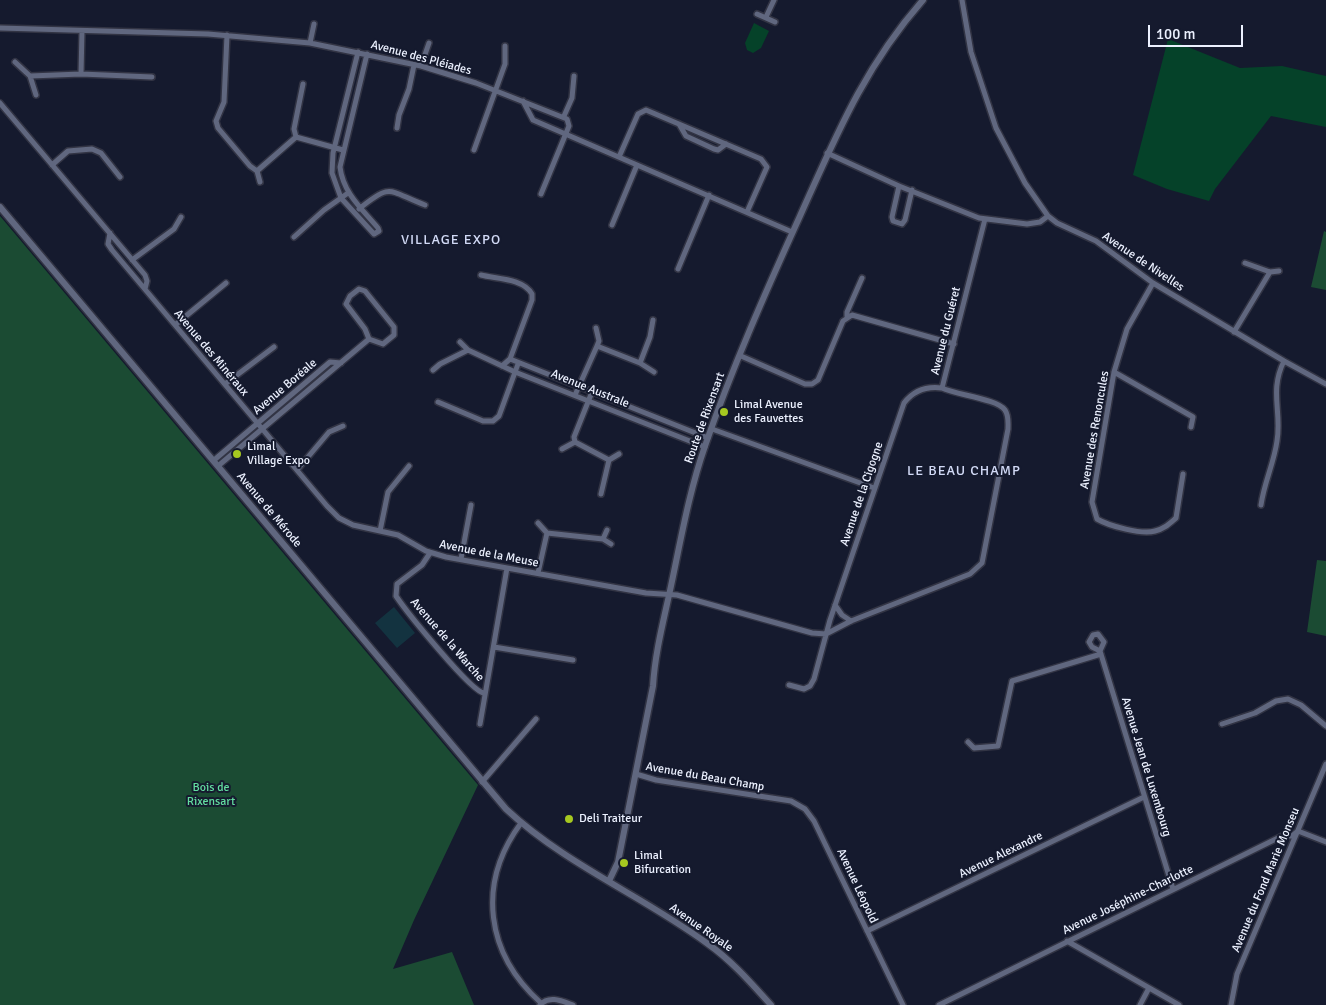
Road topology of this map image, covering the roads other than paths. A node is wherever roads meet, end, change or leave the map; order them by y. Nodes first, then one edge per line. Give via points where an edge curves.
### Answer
1 (774, 0) edge
2 (924, 0) edge
3 (962, 0) edge
4 (756, 14) dead end
5 (766, 17) junction
6 (775, 22) dead end
7 (314, 24) dead end
8 (0, 28) edge
9 (82, 31) junction
10 (227, 35) junction
11 (310, 43) junction
12 (429, 43) dead end
13 (505, 46) dead end
14 (358, 52) junction
15 (367, 54) junction
16 (15, 62) dead end
17 (414, 65) junction
18 (421, 66) junction
19 (81, 74) junction
20 (30, 76) junction
21 (574, 76) dead end
22 (152, 77) dead end
23 (302, 84) dead end
24 (495, 90) junction
25 (36, 94) dead end
26 (522, 100) junction
27 (0, 103) edge
28 (564, 116) junction
29 (679, 124) junction
30 (397, 128) dead end
31 (565, 134) junction
32 (296, 137) junction
33 (726, 144) junction
34 (334, 147) junction
35 (343, 150) junction
36 (474, 150) dead end
37 (827, 153) junction
38 (619, 157) junction
39 (52, 165) junction
40 (637, 165) junction
41 (257, 171) junction
42 (120, 176) dead end
43 (260, 182) dead end
44 (898, 186) junction
45 (912, 190) junction
46 (348, 193) junction
47 (541, 194) dead end
48 (709, 195) junction
49 (341, 198) junction
50 (424, 205) dead end
51 (0, 207) edge
52 (361, 207) junction
53 (747, 212) junction
54 (354, 213) junction
55 (1048, 216) junction
56 (181, 217) dead end
57 (985, 219) junction
58 (612, 225) dead end
59 (792, 232) junction
60 (110, 233) junction
61 (294, 237) dead end
62 (132, 260) junction
63 (1245, 263) dead end
64 (678, 269) dead end
65 (1279, 271) dead end
66 (1270, 272) junction
67 (480, 275) dead end
68 (862, 278) dead end
69 (226, 283) dead end
70 (1153, 283) junction
71 (145, 289) junction
72 (847, 316) junction
73 (654, 320) dead end
74 (175, 325) junction
75 (596, 328) dead end
76 (1234, 332) junction
77 (368, 340) junction
78 (460, 342) dead end
79 (954, 344) junction
80 (597, 346) junction
81 (274, 348) dead end
82 (468, 350) junction
83 (740, 356) junction
84 (510, 359) junction
85 (1284, 361) junction
86 (341, 363) junction
87 (640, 363) junction
88 (518, 364) junction
89 (502, 366) junction
90 (433, 370) dead end
91 (515, 372) junction
92 (654, 372) dead end
93 (1114, 372) junction
94 (225, 384) junction
95 (1326, 384) edge
96 (579, 387) junction
97 (942, 388) junction
98 (592, 392) junction
99 (575, 395) junction
100 (588, 400) junction
101 (438, 402) dead end
102 (257, 423) junction
103 (343, 426) dead end
104 (1191, 428) dead end
105 (262, 429) junction
106 (712, 429) junction
107 (708, 438) junction
108 (575, 442) junction
109 (705, 447) junction
110 (562, 449) dead end
111 (619, 454) dead end
112 (609, 460) junction
113 (213, 461) junction
114 (218, 466) junction
115 (409, 466) dead end
116 (297, 470) junction
117 (1183, 474) dead end
118 (874, 488) junction
119 (601, 494) dead end
120 (471, 505) dead end
121 (1261, 505) dead end
122 (538, 523) dead end
123 (607, 530) dead end
124 (380, 531) junction
125 (547, 533) junction
126 (603, 539) junction
127 (611, 544) dead end
128 (430, 553) junction
129 (461, 559) junction
130 (507, 568) junction
131 (538, 573) junction
132 (669, 596) junction
133 (835, 605) junction
134 (851, 621) junction
135 (826, 634) junction
136 (494, 646) junction
137 (573, 660) dead end
138 (789, 685) dead end
139 (484, 693) junction
140 (536, 719) dead end
141 (480, 724) dead end
142 (1222, 724) dead end
143 (1326, 726) edge
144 (968, 742) dead end
145 (1326, 764) edge
146 (636, 774) junction
147 (482, 782) junction
148 (1144, 797) junction
149 (772, 798) joint
150 (521, 823) junction
151 (1298, 830) junction
152 (1326, 842) edge
153 (609, 881) junction
154 (1173, 889) junction
155 (867, 931) junction
156 (1067, 942) junction
157 (1149, 988) junction
158 (541, 1004) edge
159 (573, 1005) edge
160 (771, 1005) edge
161 (903, 1005) edge
162 (939, 1005) edge
163 (1140, 1005) edge
164 (1179, 1005) edge
165 (1231, 1005) edge

1 - 5 street
2 - 37 street, Route de Rixensart via 872,70
3 - 55 street, Avenue de Nivelles via 971,52 996,128 1025,182
4 - 5 street
5 - 6 street
7 - 11 street
8 - 9 street, Avenue des Pléiades
9 - 10 street, Avenue des Pléiades
9 - 19 street
10 - 11 street, Avenue des Pléiades
10 - 41 street via 224,102 216,121 218,128
11 - 14 street, Avenue des Pléiades
12 - 18 street
13 - 24 street via 505,64
14 - 15 street, Avenue des Pléiades
14 - 34 street
15 - 17 street, Avenue des Pléiades
15 - 35 street
16 - 20 street
17 - 18 street, Avenue des Pléiades
17 - 30 street
18 - 24 street, Avenue des Pléiades
19 - 20 street
19 - 22 street
20 - 25 street
21 - 28 street via 572,98
23 - 32 street via 294,129
24 - 26 street, Avenue des Pléiades
24 - 36 street
26 - 28 street, Avenue des Pléiades
26 - 31 street via 533,120
27 - 39 street, Avenue des Minéraux
28 - 31 street via 569,126
29 - 33 street
29 - 33 street via 686,136 714,149
29 - 38 street via 641,110
31 - 38 street
31 - 47 street
32 - 34 street
32 - 41 street
33 - 53 street via 765,163
34 - 35 street
34 - 49 street via 332,177
35 - 46 street via 340,172
37 - 44 street
37 - 59 street, Route de Rixensart
38 - 40 street
39 - 42 street via 68,151 92,149 100,153
39 - 60 street, Avenue des Minéraux
40 - 48 street
40 - 58 street
41 - 43 street
44 - 45 street
44 - 45 street via 892,218 902,224
45 - 57 street
46 - 49 street
46 - 52 street
48 - 53 street
48 - 64 street
49 - 54 street
49 - 61 street
50 - 52 street via 384,191
51 - 113 street, Avenue de Mérode
52 - 54 street
52 - 54 street via 378,228 377,234 371,232
53 - 59 street
55 - 57 street via 1040,222 1028,224
55 - 70 street, Avenue de Nivelles via 1056,223 1096,241
56 - 62 street via 174,229
57 - 79 street, Avenue du Guéret
59 - 83 street, Route de Rixensart
60 - 62 street, Avenue des Minéraux
60 - 71 street, Avenue des Minéraux via 109,247
62 - 71 street, Avenue des Minéraux via 145,275
63 - 66 street
65 - 66 street
66 - 76 street
67 - 84 street via 500,277 532,294
68 - 72 street
69 - 74 street
70 - 76 street, Avenue de Nivelles
70 - 93 street, Avenue des Renoncules via 1127,329
71 - 74 street, Avenue des Minéraux
72 - 79 street
72 - 83 street via 818,380 812,384 805,384
73 - 87 street
74 - 94 street, Avenue des Minéraux
75 - 80 street
76 - 85 street, Avenue de Nivelles
77 - 77 street via 384,343 395,330 365,291 359,289 346,304 365,328
77 - 86 street
78 - 82 street, Avenue Australe
79 - 97 street, Avenue du Guéret
80 - 87 street
80 - 96 street
81 - 94 street
82 - 89 street, Avenue Australe
82 - 90 street
83 - 106 street, Route de Rixensart
84 - 88 street, Avenue Australe
84 - 89 street
85 - 95 street, Avenue de Nivelles
85 - 121 street via 1275,387 1277,442
86 - 102 street, Avenue Boréale via 330,362
86 - 105 street, Avenue Boréale
87 - 92 street
88 - 91 street
88 - 96 street, Avenue Australe
89 - 91 street, Avenue Australe
91 - 99 street, Avenue Australe
91 - 101 street via 499,416 493,421 482,421
93 - 104 street via 1193,417
93 - 117 street, Avenue des Renoncules via 1092,502 1097,519 1109,526 1153,532 1165,527 1176,518
94 - 102 street, Avenue des Minéraux
96 - 98 street, Avenue Australe
96 - 99 street
97 - 118 street, Avenue de la Cigogne via 918,391 904,403
97 - 134 street, Avenue du Guéret via 996,404 1004,408 1008,416 980,567 970,574
98 - 100 street
98 - 107 street, Avenue Australe
99 - 100 street, Avenue Australe
100 - 108 street
100 - 109 street, Avenue Australe
102 - 105 street, Avenue des Minéraux
102 - 113 street, Avenue Boréale
103 - 116 street via 330,432
105 - 114 street, Avenue Boréale
105 - 116 street, Avenue de la Meuse
106 - 107 street, Route de Rixensart
106 - 118 street
107 - 109 street, Route de Rixensart
108 - 110 street
108 - 112 street
109 - 132 street, Route de Rixensart via 689,501
111 - 112 street
112 - 119 street
113 - 114 street, Avenue de Mérode
114 - 147 street, Avenue de Mérode
115 - 124 street via 388,492
116 - 124 street, Avenue de la Meuse via 339,518
118 - 133 street, Avenue de la Cigogne
120 - 129 street
122 - 125 street
123 - 126 street
124 - 128 street, Avenue de la Meuse via 402,536
125 - 126 street
125 - 131 street
126 - 127 street
128 - 129 street, Avenue de la Meuse
128 - 139 street, Avenue de la Warche via 422,565 397,584 396,596 470,685
129 - 130 street, Avenue de la Meuse
130 - 131 street, Avenue de la Meuse
130 - 136 street, Avenue de la Warche
131 - 132 street, Avenue de la Meuse
132 - 135 street via 677,595 812,633
132 - 146 street, Route de Rixensart
133 - 134 street
133 - 135 street, Avenue de la Cigogne
134 - 135 street, Avenue du Guéret
135 - 138 street, Avenue de la Cigogne via 810,686 804,690
136 - 137 street
136 - 139 street, Avenue de la Warche
139 - 141 street, Avenue de la Warche
140 - 147 street
142 - 143 street via 1288,699 1301,705
144 - 148 street, Avenue Jean de Luxembourg via 974,748 998,746 1012,681 1100,653
145 - 151 street, Avenue du Fond Marie Monseu
146 - 149 street, Avenue du Beau Champ
146 - 153 street, Route de Rixensart via 618,862
147 - 150 street, Avenue de Mérode
148 - 154 street, Avenue Jean de Luxembourg
148 - 155 street, Avenue Alexandre
149 - 155 street, Avenue Léopold via 799,805 814,820
150 - 153 street, Avenue de Mérode via 556,850
150 - 158 street via 498,867 493,912 500,944 510,968
151 - 152 street
151 - 154 street, Avenue Joséphine-Charlotte via 1292,836 1282,836
151 - 165 street, Avenue du Fond Marie Monseu via 1237,974
153 - 160 street, Avenue Royale via 709,945 745,976
154 - 156 street, Avenue Joséphine-Charlotte
155 - 161 street, Avenue Léopold
156 - 157 street
156 - 162 street, Avenue Joséphine-Charlotte
157 - 163 street
157 - 164 street
158 - 159 street via 554,999

